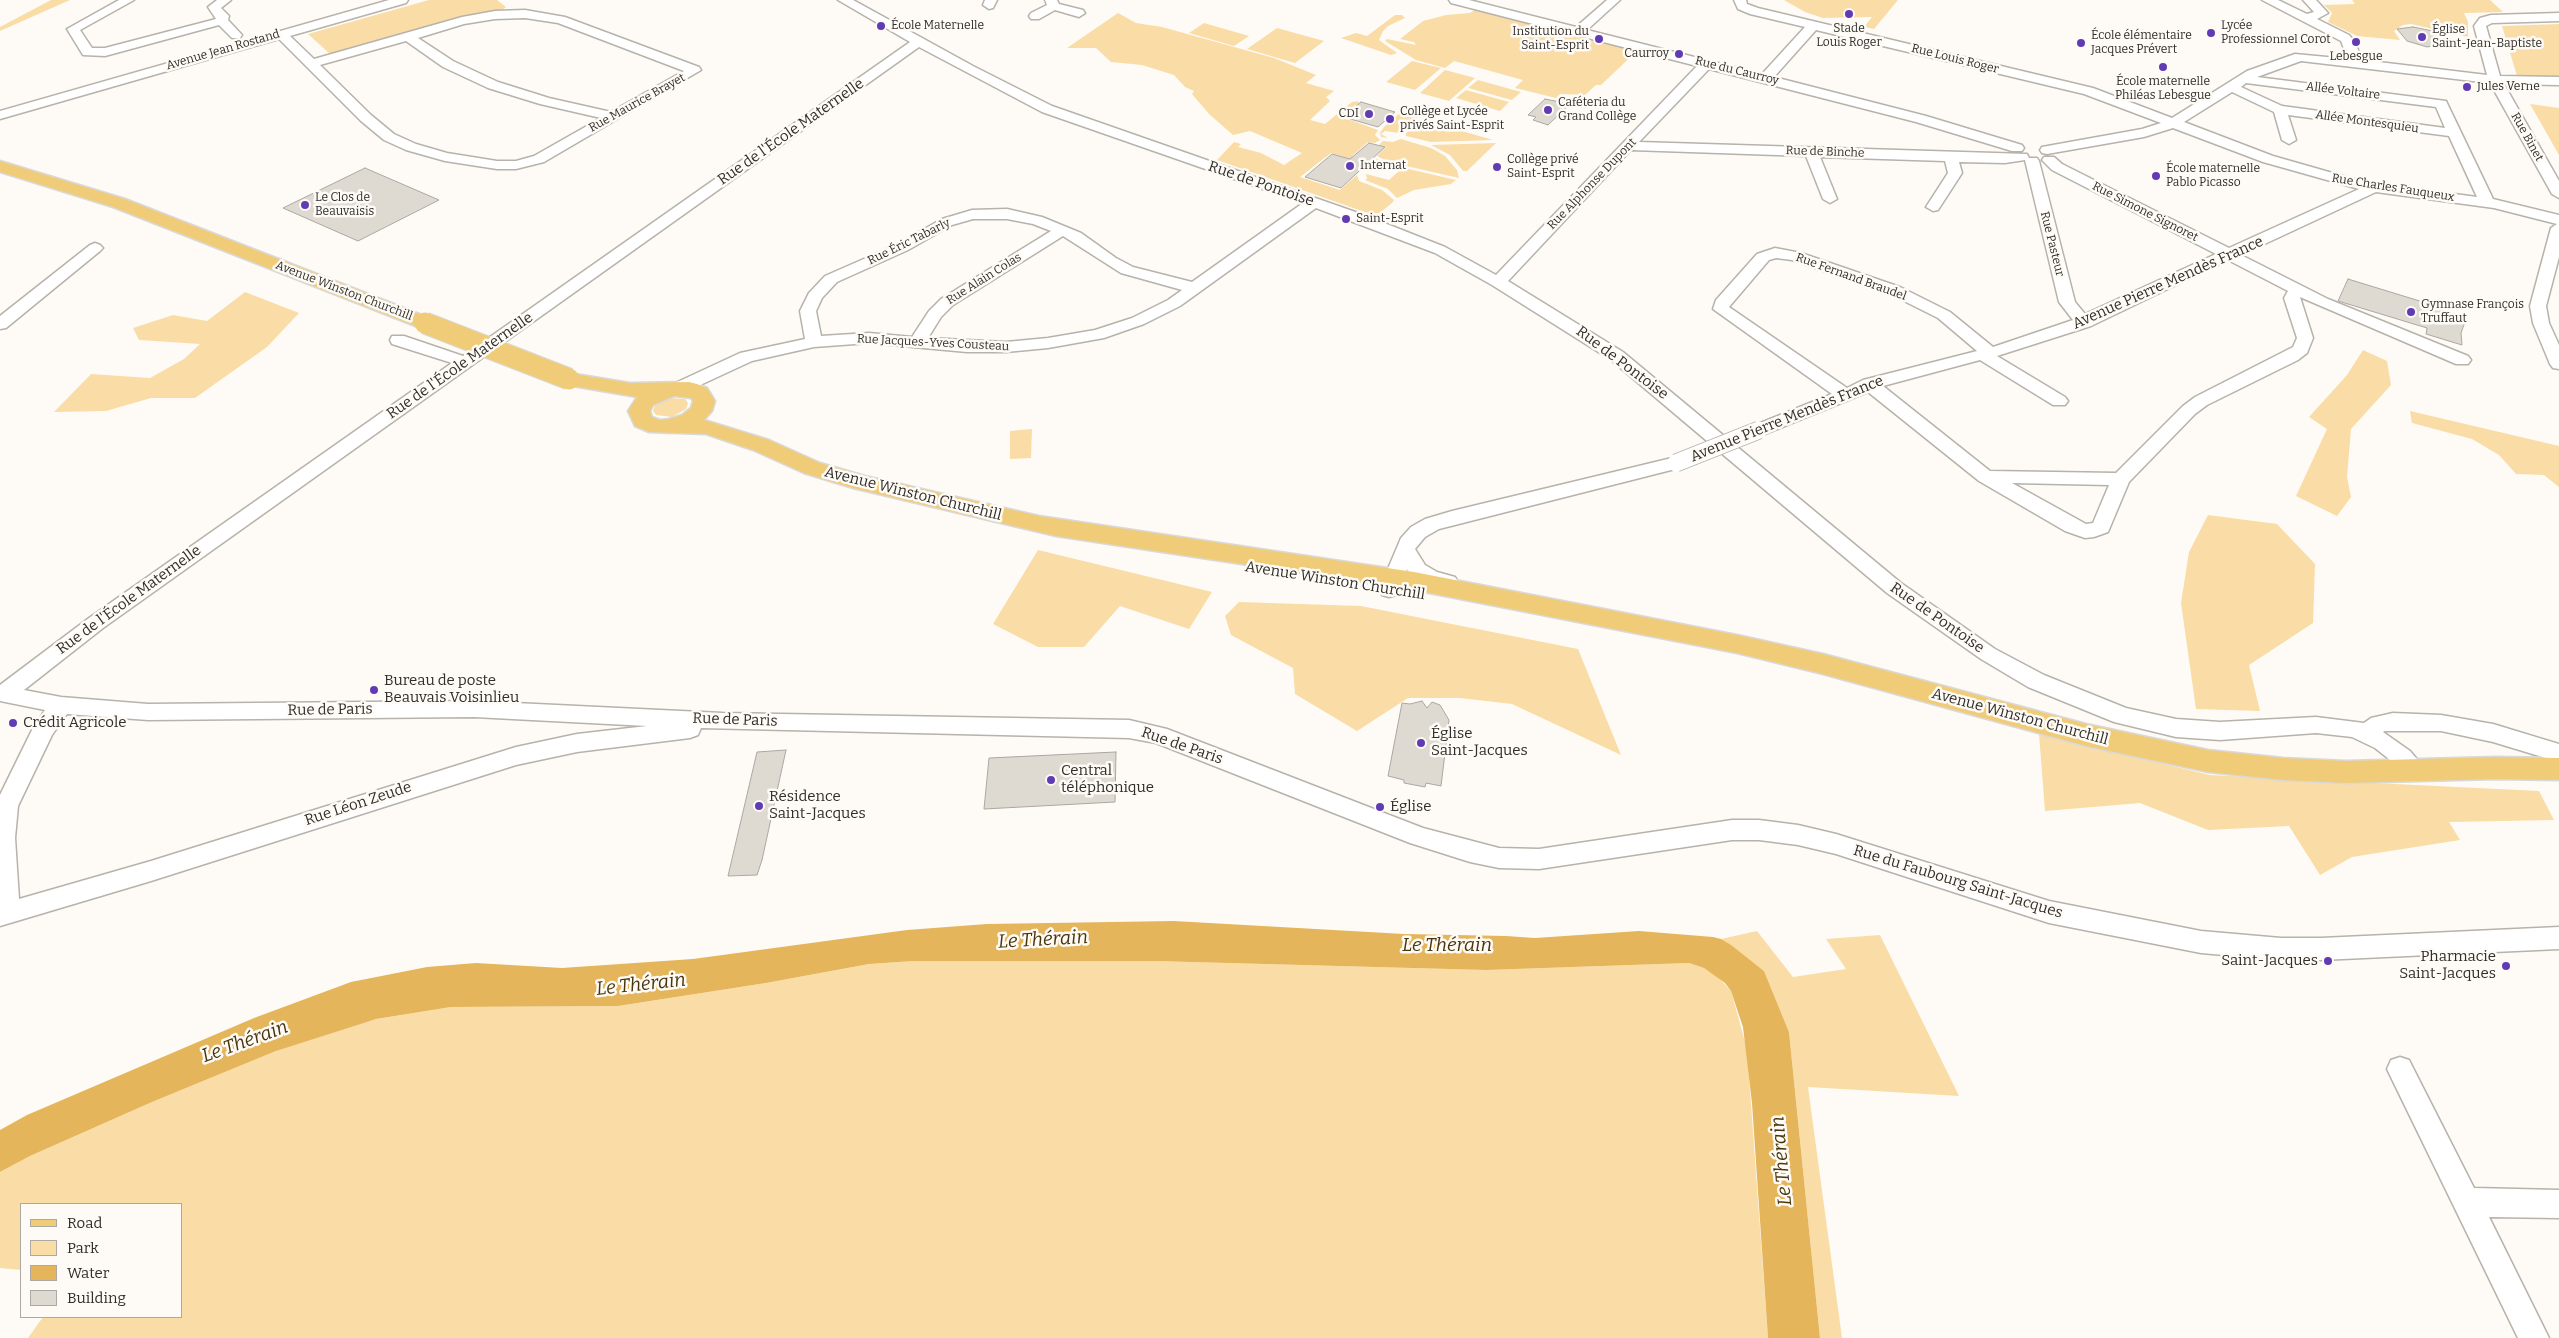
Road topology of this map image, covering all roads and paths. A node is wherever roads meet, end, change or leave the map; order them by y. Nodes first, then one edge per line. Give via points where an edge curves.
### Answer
1 (128, 0) edge
2 (225, 0) edge
3 (402, 0) edge
4 (507, 0) edge
5 (844, 0) edge
6 (1455, 0) edge
7 (1614, 0) edge
8 (1740, 0) edge
9 (2268, 0) edge
10 (2309, 0) edge
11 (1052, 3) edge
12 (1079, 13) dead end
13 (525, 14) junction
14 (1035, 16) dead end
15 (2559, 17) edge
16 (2306, 19) junction
17 (222, 21) junction
18 (1813, 25) junction
19 (1579, 31) junction
20 (281, 34) junction
21 (236, 36) dead end
22 (408, 36) junction
23 (918, 42) junction
24 (2356, 62) junction
25 (312, 64) junction
26 (1706, 64) junction
27 (1765, 79) junction
28 (2244, 79) junction
29 (2495, 80) junction
30 (2559, 81) edge
31 (2232, 87) junction
32 (44, 103) junction
33 (2280, 110) junction
34 (0, 115) edge
35 (610, 116) junction
36 (2173, 123) junction
37 (0, 125) edge
38 (2455, 133) junction
39 (2289, 140) dead end
40 (1628, 146) junction
41 (0, 150) edge
42 (1811, 152) junction
43 (2033, 152) junction
44 (1951, 157) junction
45 (0, 166) edge
46 (2375, 187) junction
47 (2559, 194) edge
48 (1830, 199) dead end
49 (1314, 202) junction
50 (2487, 203) junction
51 (119, 204) junction
52 (1933, 207) dead end
53 (2559, 220) edge
54 (2559, 228) edge
55 (1063, 230) junction
56 (95, 248) dead end
57 (2230, 256) junction
58 (1498, 282) junction
59 (1195, 288) junction
60 (2297, 289) junction
61 (2084, 322) junction
62 (425, 323) joint
63 (0, 324) edge
64 (398, 340) dead end
65 (814, 342) junction
66 (918, 342) junction
67 (1986, 354) junction
68 (2462, 360) dead end
69 (465, 362) junction
70 (2559, 364) edge
71 (726, 368) junction
72 (569, 379) junction
73 (1869, 384) junction
74 (671, 390) junction
75 (1844, 394) junction
76 (2059, 401) dead end
77 (703, 404) junction
78 (640, 408) junction
79 (671, 426) junction
80 (761, 445) junction
81 (1986, 477) junction
82 (2122, 479) junction
83 (1405, 548) junction
84 (1391, 584) junction
85 (1543, 604) junction
86 (1631, 624) junction
87 (2, 693) edge
88 (61, 705) junction
89 (722, 721) junction
90 (2366, 733) junction
91 (2559, 753) edge
92 (2559, 769) edge
93 (2425, 771) junction
94 (2559, 780) edge
95 (1450, 846) joint
96 (4, 914) edge
97 (2559, 938) edge
98 (2400, 1069) dead end
99 (2466, 1202) junction
100 (2559, 1204) edge
101 (2534, 1338) edge

1 - 17 street via 73,29 88,52 105,52
2 - 17 street via 214,7 223,16
3 - 20 street, Avenue Jean Rostand
4 - 13 street
5 - 23 street, Rue de Pontoise
6 - 19 street, Rue du Caurroy
7 - 19 street
8 - 18 street, Rue Louis Roger via 1746,8
9 - 16 street
10 - 16 street via 2322,13
11 - 12 street
11 - 14 street
13 - 22 street, Rue Maurice Brayet via 469,19
13 - 35 street, Rue Maurice Brayet via 561,20 694,70
15 - 29 street, Rue Binet via 2492,19 2482,23 2481,30
16 - 24 street via 2347,40
17 - 21 street
18 - 27 street
18 - 36 street, Rue Louis Roger via 2088,91
19 - 26 street, Rue du Caurroy
20 - 25 street, Rue Maurice Brayet
20 - 32 street, Avenue Jean Rostand
22 - 25 street, Rue Maurice Brayet
22 - 35 street via 448,64 493,85
23 - 49 street, Rue de Pontoise via 1055,112
23 - 69 street, Rue de l'École Maternelle
24 - 28 street, Rue de Binche via 2296,57
24 - 29 street, Rue de Binche
25 - 35 street, Rue Maurice Brayet via 389,137 419,150 462,161 502,165 534,161
26 - 27 street, Rue du Caurroy
26 - 40 street, Rue Alphonse Dupont
27 - 43 street, Rue du Caurroy via 1927,120
28 - 31 street, Rue de Binche
28 - 38 street, Allée Voltaire via 2441,104
29 - 30 street, Rue de Binche
29 - 47 street, Rue Binet
31 - 33 street, Allée Montesquieu
31 - 36 street, Rue de Binche
32 - 34 street, Avenue Jean Rostand
32 - 37 street, Avenue Jean Rostand
33 - 38 street, Allée Montesquieu
33 - 39 street
36 - 43 street, Rue de Binche via 2144,133
36 - 46 street, Rue Charles Fauqueux via 2280,164
38 - 50 street
40 - 42 street, Rue de Binche
40 - 58 street, Rue Alphonse Dupont
41 - 51 main road, Avenue Winston Churchill
42 - 44 street, Rue de Binche
42 - 48 street
43 - 44 street, Rue de Binche
43 - 57 street, Rue Simone Signoret
43 - 61 street, Rue Pasteur via 2067,302
44 - 52 street via 1955,173
45 - 51 main road, Avenue Winston Churchill
46 - 50 street, Rue Charles Fauqueux
46 - 57 street, Avenue Pierre Mendès France
49 - 58 street, Rue de Pontoise via 1440,250
49 - 59 street, Rue Jacques-Yves Cousteau
50 - 53 street, Rue Charles Fauqueux
51 - 62 main road, Avenue Winston Churchill
54 - 70 street via 2538,306 2541,323
55 - 59 street, Rue Éric Tabarly via 1127,270
55 - 65 street, Rue Éric Tabarly via 1007,214 972,215 947,222 903,247 842,272 826,284 808,311
55 - 66 street, Rue Alain Colas via 942,306
56 - 63 street
57 - 60 street, Rue Simone Signoret
57 - 61 street, Avenue Pierre Mendès France
58 - 90 street, Rue de Pontoise via 1616,356 1894,588 1988,654 2036,681 2122,716 2176,728 2220,731 2316,724
59 - 66 street, Rue Jacques-Yves Cousteau via 1146,318 1076,339 991,347
60 - 68 street, Rue Simone Signoret via 2359,319
60 - 82 street via 2292,298 2305,338 2301,349 2195,405
61 - 67 street, Avenue Pierre Mendès France
62 - 72 main road, Avenue Winston Churchill, bridge
64 - 69 street
65 - 66 street, Rue Jacques-Yves Cousteau via 869,338
65 - 71 street, Rue Jacques-Yves Cousteau via 756,354
67 - 73 street, Avenue Pierre Mendès France
67 - 75 street, Rue Fernand Braudel via 1944,315 1886,287 1795,256 1775,253 1763,257 1722,303 1721,309
67 - 76 street
69 - 87 street, Rue de l'École Maternelle
71 - 74 street, Rue Jacques-Yves Cousteau
71 - 77 street via 709,385
72 - 74 main road, Avenue Winston Churchill via 630,390
72 - 78 main road, Avenue Winston Churchill via 626,397
73 - 75 street, Avenue Pierre Mendès France
73 - 81 street
74 - 77 main road, Avenue Winston Churchill via 696,391
74 - 78 main road via 651,397
75 - 83 street, Avenue Pierre Mendès France, bridge via 1676,464 1441,520 1418,532
77 - 79 main road via 690,420
77 - 80 main road, Avenue Winston Churchill via 716,420
78 - 79 main road via 640,418 646,424
79 - 80 main road, Avenue Winston Churchill via 702,425
80 - 84 main road, Avenue Winston Churchill via 812,468 861,483 1148,549
81 - 82 street
81 - 82 street via 2072,526 2089,531 2101,526
83 - 84 street, Avenue Pierre Mendès France
83 - 85 street via 1414,566 1430,577 1500,591
84 - 85 main road, Avenue Winston Churchill
84 - 86 main road, Avenue Winston Churchill
85 - 86 main road, Avenue Winston Churchill
86 - 93 main road, Avenue Winston Churchill via 1791,655 2086,735 2186,758 2284,769
87 - 88 street, Rue de Paris
88 - 89 street, Rue de Paris via 127,712 524,710
88 - 96 street via 43,730 6,806
89 - 95 street, Rue de Paris via 1138,730 1159,735 1394,828
89 - 96 street, Rue Léon Zeude via 686,729 577,743 516,756
90 - 91 street via 2379,724 2393,721 2441,723 2493,733
90 - 93 street, Rue de Pontoise
92 - 93 main road
93 - 94 main road
95 - 97 street, Rue du Faubourg Saint-Jacques via 1486,856 1527,860 1732,830 1760,830 1836,844 2049,912 2201,942 2321,949
98 - 99 street
99 - 100 street
99 - 101 street

